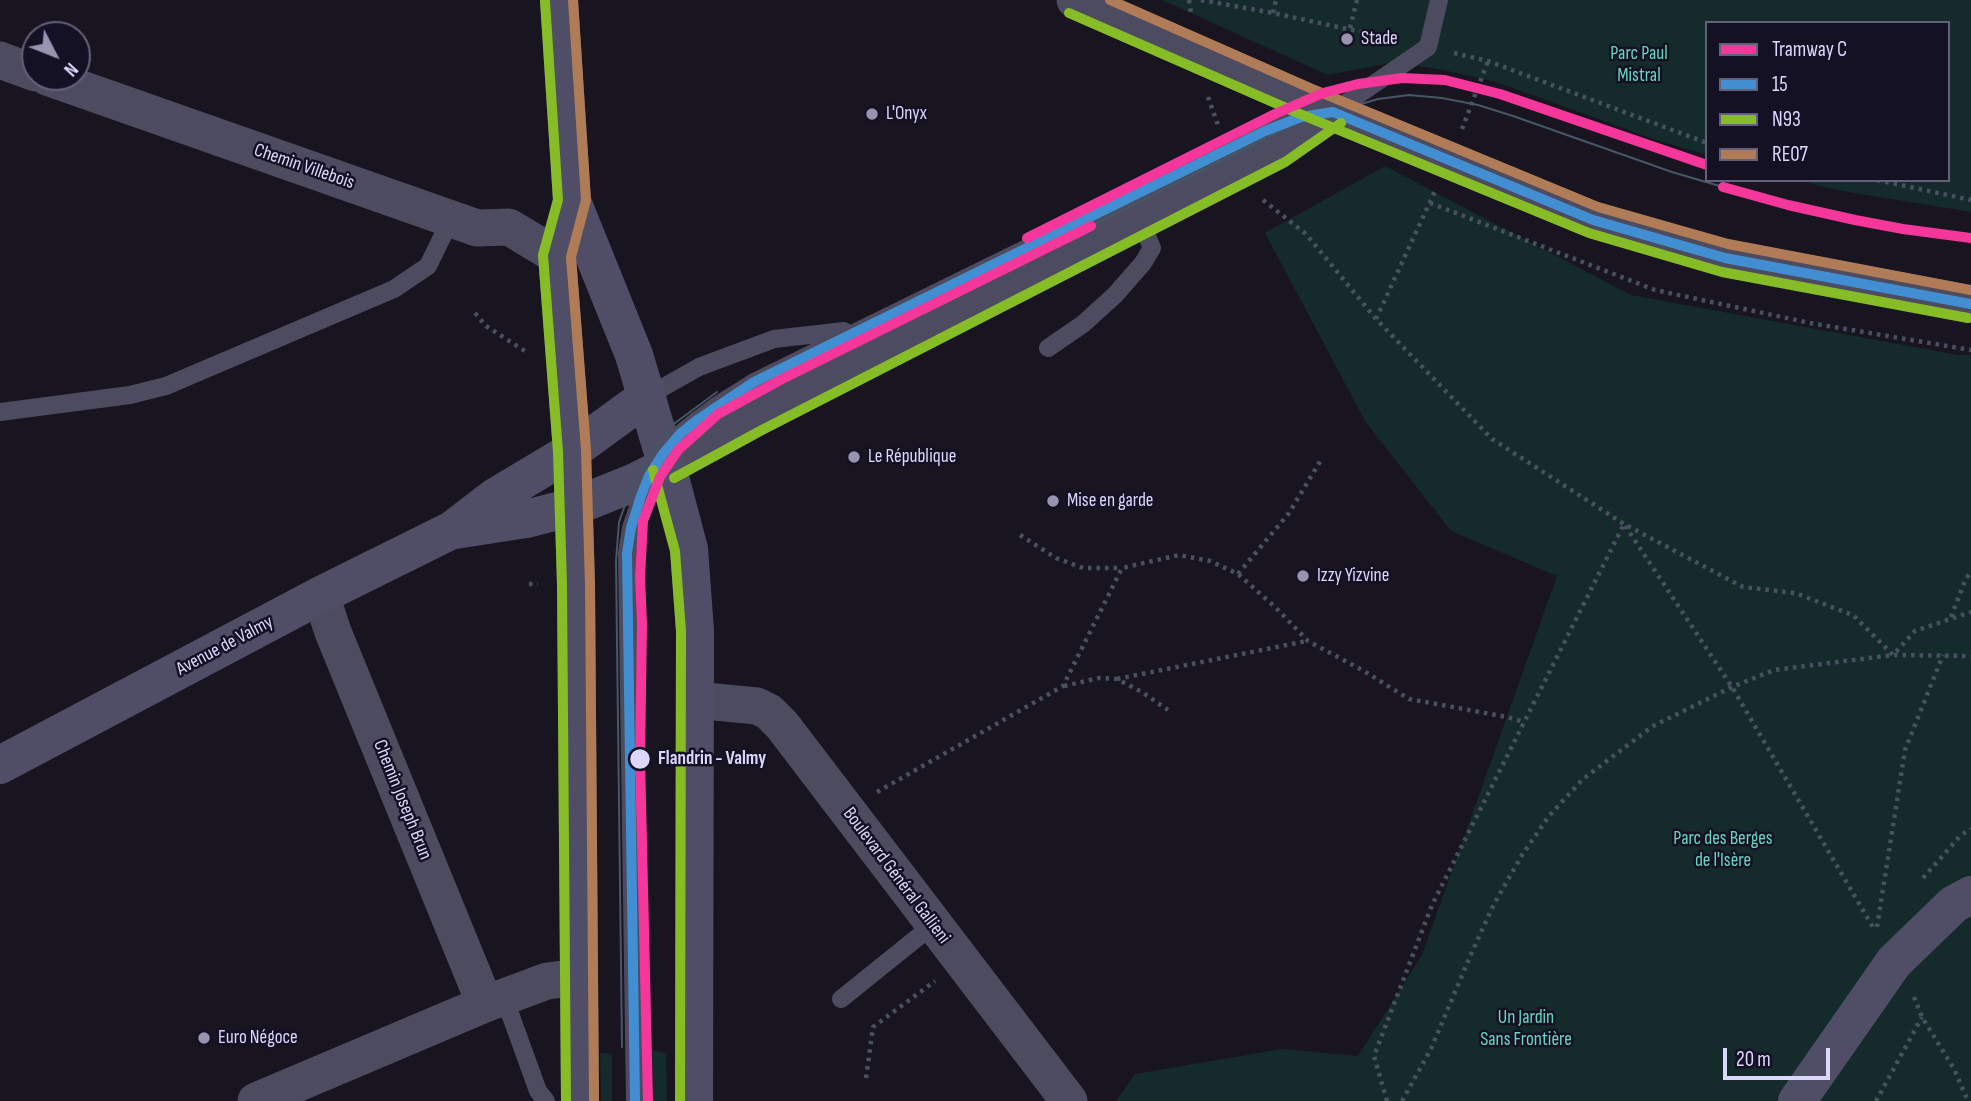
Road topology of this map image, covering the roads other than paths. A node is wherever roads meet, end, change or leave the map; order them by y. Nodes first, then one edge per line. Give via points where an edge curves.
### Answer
1 (559, 0) edge
2 (1075, 0) edge
3 (1439, 0) edge
4 (0, 60) edge
5 (21, 68) edge
6 (87, 91) edge
7 (1333, 112) junction
8 (572, 201) junction
9 (451, 219) junction
10 (1140, 220) junction
11 (557, 256) junction
12 (1971, 304) edge
13 (858, 329) junction
14 (1048, 348) dead end
15 (646, 397) junction
16 (0, 412) edge
17 (572, 451) junction
18 (660, 465) junction
19 (573, 507) junction
20 (452, 530) junction
21 (321, 595) junction
22 (695, 700) junction
23 (0, 765) edge
24 (1971, 895) edge
25 (933, 925) junction
26 (579, 977) junction
27 (841, 999) dead end
28 (495, 1001) junction
29 (256, 1101) edge
30 (546, 1101) edge
31 (580, 1101) edge
32 (635, 1101) edge
33 (695, 1101) edge
34 (1069, 1101) edge
35 (1797, 1101) edge

1 - 8 main road
2 - 7 street
3 - 7 lane via 1428,47
4 - 5 street
6 - 9 street, Chemin Villebois
7 - 10 street, Avenue de Valmy via 1279,150
7 - 12 street via 1593,220 1725,258
7 - 13 lane via 1301,117 1265,131
8 - 11 main road
8 - 15 main road via 634,355
9 - 11 street, Chemin Villebois via 477,228 509,227
9 - 16 lane via 428,266 394,289 166,386
10 - 14 lane via 1153,248 1143,263 1091,317
10 - 18 street, Avenue de Valmy
11 - 17 main road
13 - 15 lane, Avenue de Valmy via 774,339 699,366
13 - 18 lane, Avenue de Valmy via 719,404 680,434
15 - 17 main road, Avenue de Valmy
15 - 18 main road
17 - 19 main road
17 - 20 main road, Avenue de Valmy via 495,497
18 - 19 main road, Avenue de Valmy
18 - 22 main road via 689,549
18 - 32 lane via 631,528 627,553
19 - 20 main road, Avenue de Valmy
19 - 26 main road
20 - 21 main road, Avenue de Valmy
21 - 23 main road, Avenue de Valmy
21 - 28 street, Chemin Joseph Brun
22 - 25 street, Boulevard Général Gallieni via 757,706 769,712
22 - 33 main road
24 - 35 main road via 1954,904 1894,962
25 - 27 lane
25 - 34 street, Boulevard Général Gallieni
26 - 28 street via 547,981
26 - 31 main road
28 - 29 street
28 - 30 lane, Chemin Joseph Brun

